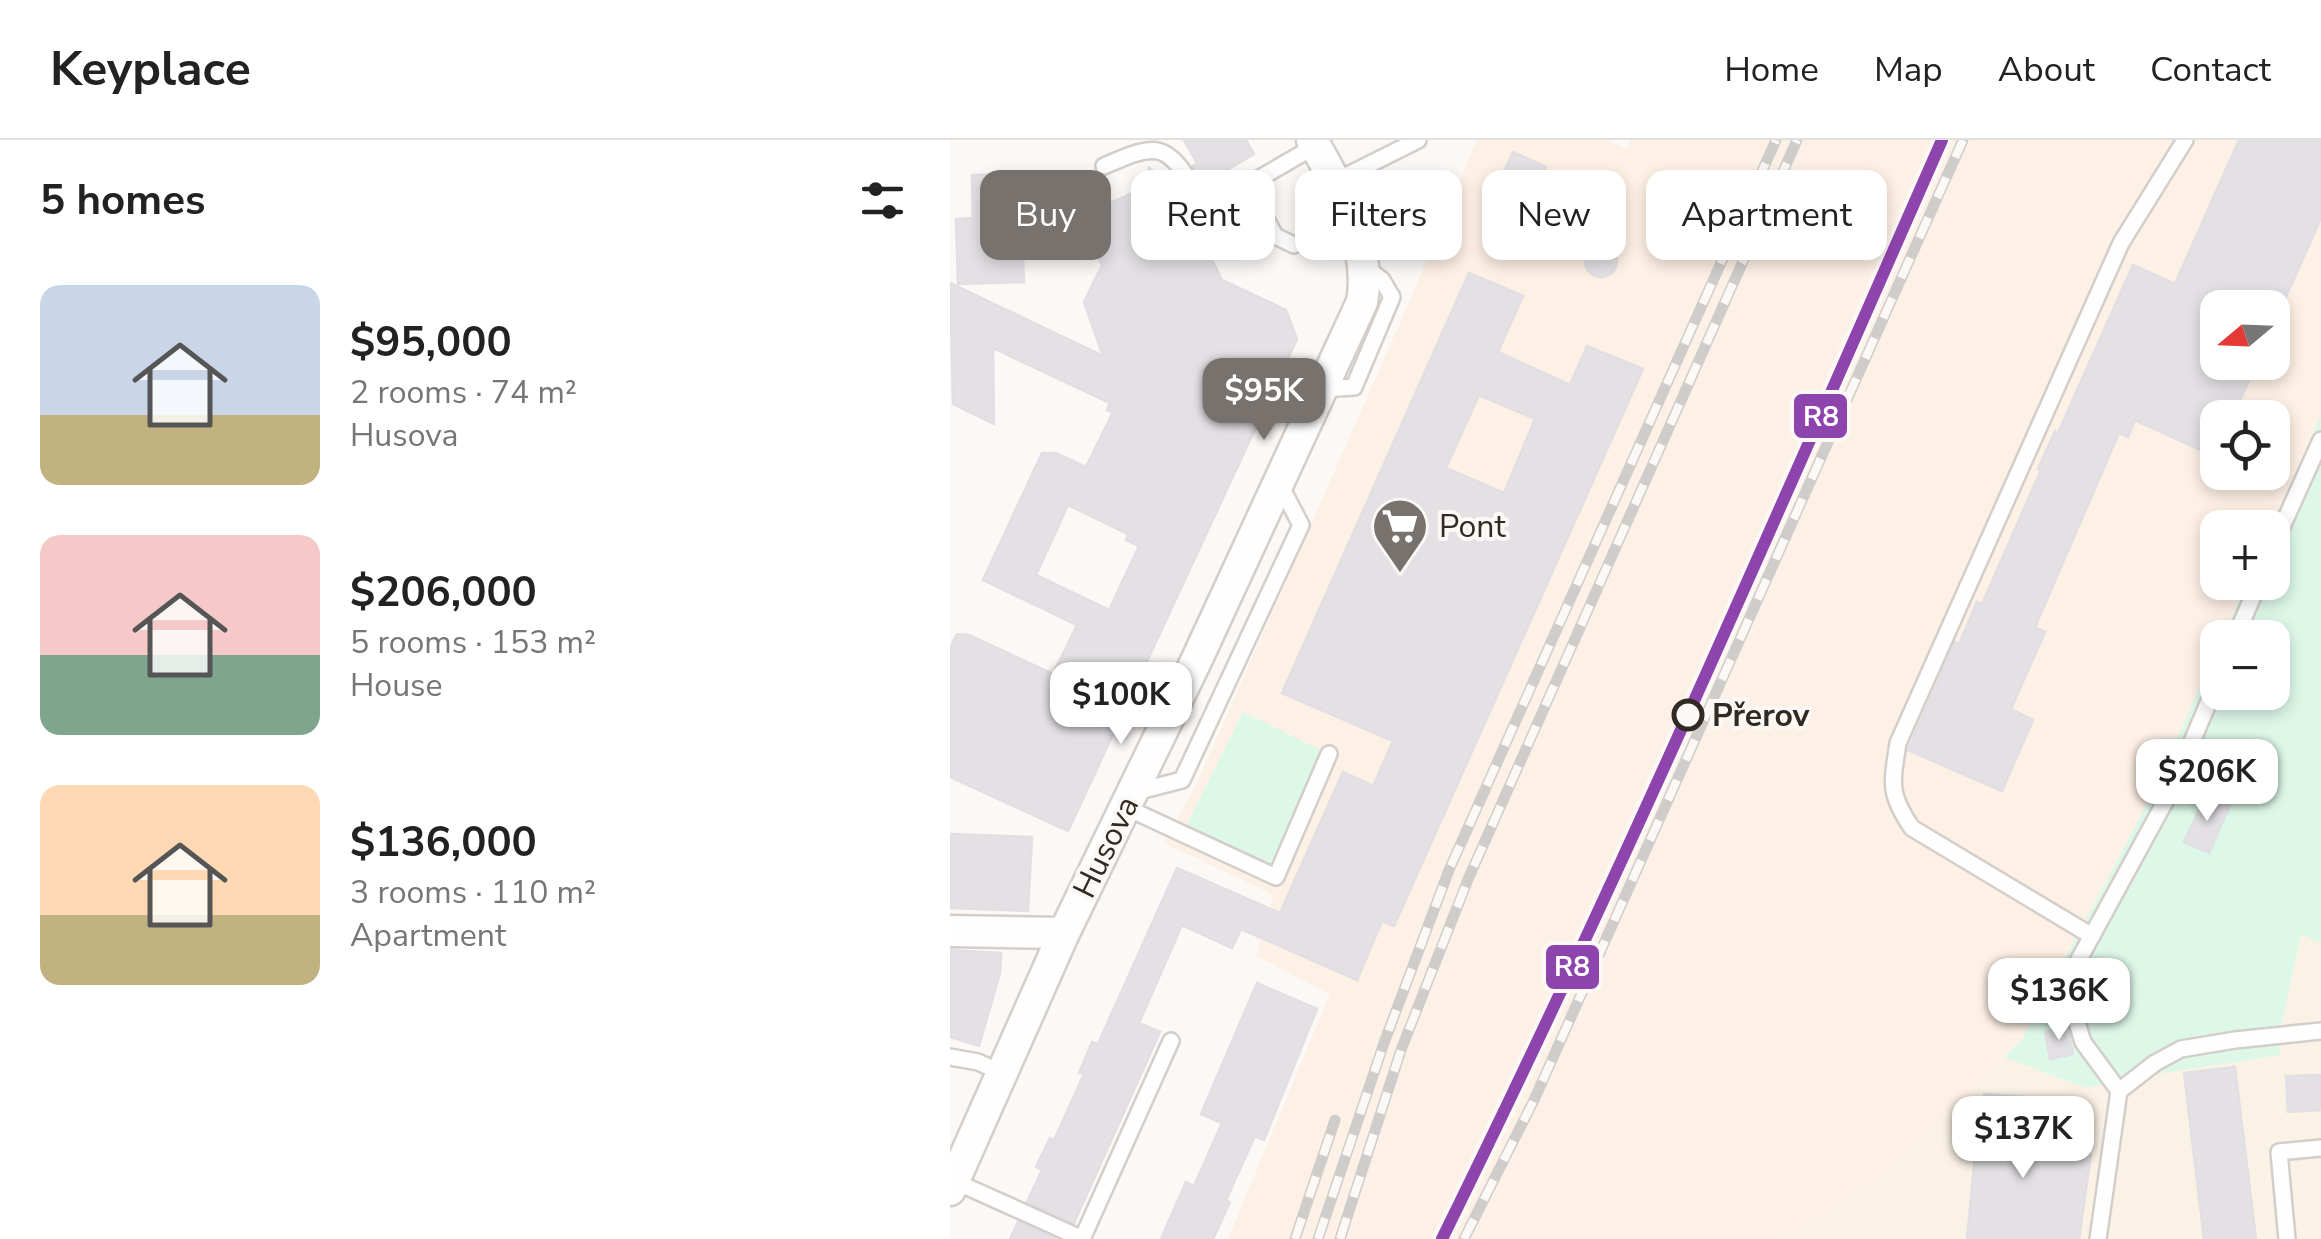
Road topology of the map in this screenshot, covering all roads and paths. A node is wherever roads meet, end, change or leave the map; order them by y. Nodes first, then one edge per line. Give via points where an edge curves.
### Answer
1 (1418, 140) edge
2 (2184, 140) edge
3 (1313, 143) edge
4 (1396, 144) edge
5 (1104, 166) dead end
6 (1183, 170) edge
7 (1271, 170) edge
8 (1329, 170) edge
9 (1354, 170) edge
10 (1275, 236) edge
11 (1294, 245) dead end
12 (1362, 260) edge
13 (2321, 440) edge
14 (2290, 510) edge
15 (2205, 710) edge
16 (1330, 754) dead end
17 (1128, 800) junction
18 (950, 932) edge
19 (1064, 933) junction
20 (2092, 936) junction
21 (2321, 1031) edge
22 (1172, 1040) dead end
23 (950, 1057) edge
24 (1002, 1072) junction
25 (2119, 1091) junction
26 (2321, 1148) edge
27 (952, 1186) edge
28 (1083, 1239) edge
29 (2098, 1239) edge
30 (2288, 1239) edge

1 - 4 lane
2 - 20 lane via 2120,243 1898,743 1892,783 1912,828
3 - 7 lane
3 - 8 street, Husova
4 - 9 lane
5 - 6 lane via 1154,149
10 - 11 lane
12 - 17 street, Husova via 1362,302
13 - 14 lane
15 - 20 lane via 2172,789
16 - 17 lane via 1276,877
17 - 19 street, Husova
18 - 19 street
19 - 24 street, Husova
20 - 25 lane via 2070,996 2083,1042
21 - 25 lane via 2181,1049
22 - 28 lane
23 - 24 lane
24 - 27 street, Husova
25 - 29 lane
26 - 30 lane via 2279,1152
27 - 28 lane

